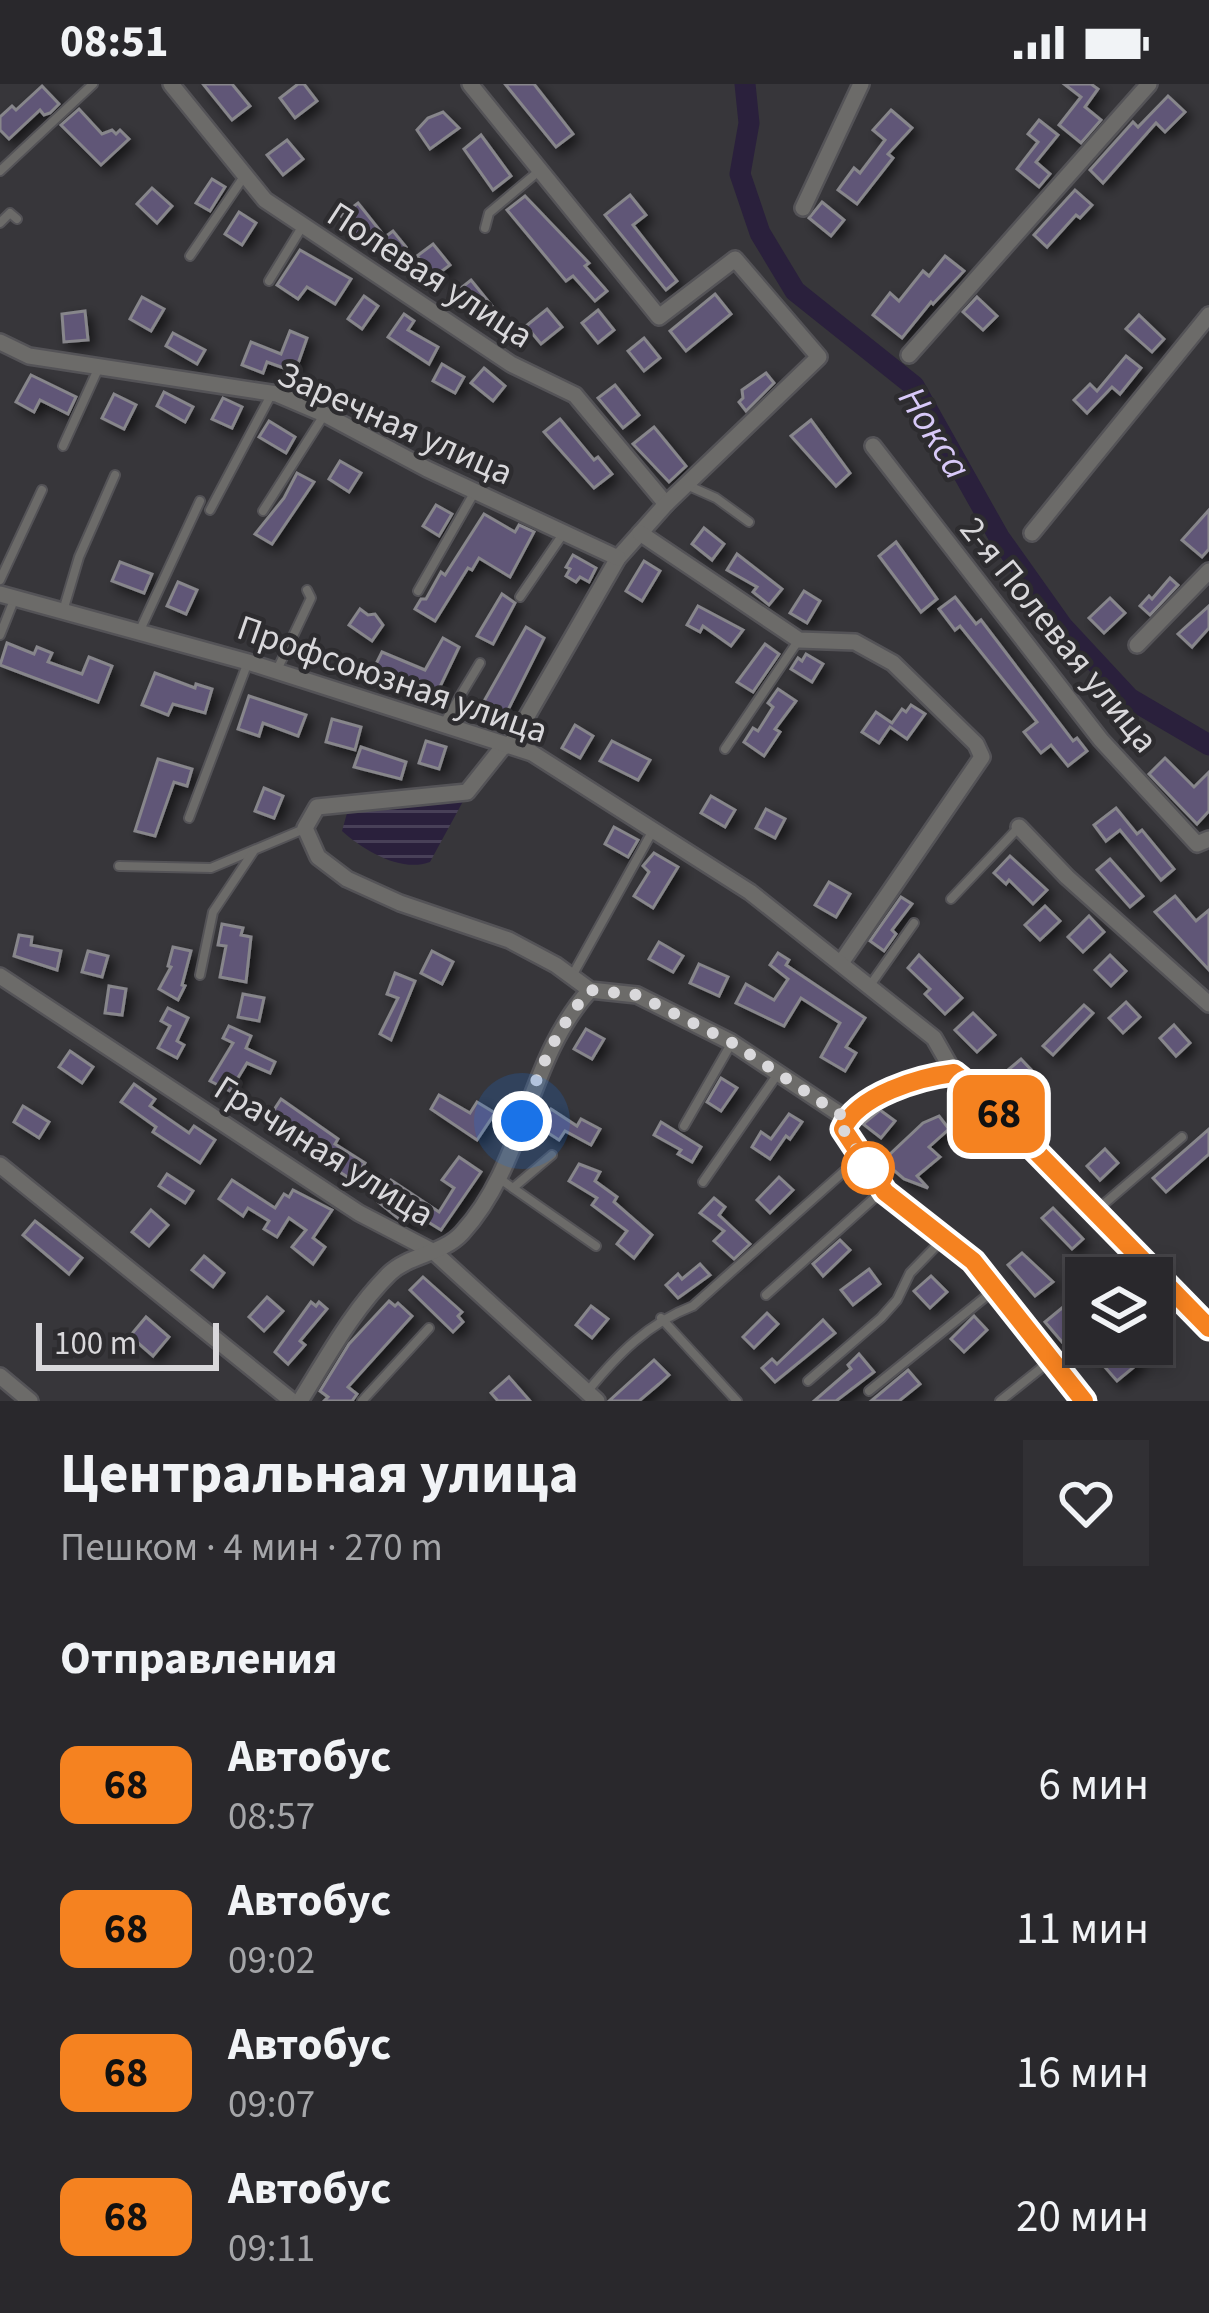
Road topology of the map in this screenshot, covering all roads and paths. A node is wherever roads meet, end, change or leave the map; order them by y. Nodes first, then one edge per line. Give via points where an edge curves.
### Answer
1 (93, 84) edge
2 (171, 84) edge
3 (470, 84) edge
4 (861, 84) edge
5 (1149, 84) edge
6 (0, 171) edge
7 (539, 171) junction
8 (244, 176) junction
9 (803, 208) dead end
10 (17, 219) dead end
11 (0, 223) edge
12 (302, 227) junction
13 (485, 228) dead end
14 (190, 256) dead end
15 (268, 280) dead end
16 (1209, 315) edge
17 (0, 342) edge
18 (909, 355) dead end
19 (100, 367) junction
20 (272, 393) junction
21 (324, 414) junction
22 (63, 446) dead end
23 (873, 446) dead end
24 (115, 475) dead end
25 (687, 485) junction
26 (476, 488) junction
27 (42, 490) dead end
28 (200, 501) dead end
29 (666, 504) junction
30 (210, 510) dead end
31 (263, 511) dead end
32 (749, 522) dead end
33 (640, 532) junction
34 (564, 533) junction
35 (1031, 533) dead end
36 (618, 558) junction
37 (1209, 572) edge
38 (0, 580) edge
39 (307, 590) dead end
40 (418, 590) dead end
41 (7, 596) edge
42 (520, 597) dead end
43 (63, 611) junction
44 (139, 631) junction
45 (0, 635) edge
46 (799, 640) junction
47 (1137, 645) dead end
48 (248, 662) junction
49 (480, 663) dead end
50 (276, 671) junction
51 (444, 723) junction
52 (511, 744) junction
53 (725, 749) dead end
54 (190, 818) dead end
55 (1019, 826) joint
56 (305, 828) junction
57 (652, 830) junction
58 (1209, 839) edge
59 (254, 853) junction
60 (119, 866) dead end
61 (951, 898) dead end
62 (914, 923) dead end
63 (841, 963) junction
64 (200, 975) dead end
65 (0, 976) edge
66 (572, 977) junction
67 (871, 984) junction
68 (590, 990) junction
69 (1209, 1004) edge
70 (731, 1042) junction
71 (779, 1072) junction
72 (954, 1073) junction
73 (847, 1119) junction
74 (684, 1126) dead end
75 (1182, 1137) dead end
76 (551, 1155) dead end
77 (860, 1156) junction
78 (0, 1165) edge
79 (703, 1182) dead end
80 (506, 1183) junction
81 (883, 1189) junction
82 (1095, 1212) junction
83 (944, 1238) junction
84 (596, 1246) dead end
85 (434, 1252) junction
86 (995, 1289) junction
87 (766, 1295) dead end
88 (661, 1318) junction
89 (1206, 1320) edge
90 (429, 1328) dead end
91 (1051, 1360) junction
92 (0, 1376) edge
93 (808, 1381) dead end
94 (869, 1391) dead end
95 (592, 1396) edge
96 (30, 1401) edge
97 (296, 1401) edge
98 (362, 1401) edge
99 (737, 1401) edge
100 (1000, 1401) edge
101 (1084, 1401) edge

1 - 6 lane
2 - 8 street, Полевая улица
3 - 7 street
4 - 9 street
5 - 18 street
7 - 13 lane via 489,213
7 - 25 street via 659,316 735,259 819,357
8 - 12 street, Полевая улица
8 - 14 lane
10 - 11 lane via 10,214
12 - 15 lane
12 - 29 street, Полевая улица via 511,364 575,394
16 - 35 street
17 - 19 street, Заречная улица via 29,356
19 - 20 street, Заречная улица
19 - 22 lane
20 - 21 street, Заречная улица
20 - 30 lane
21 - 26 street, Заречная улица
21 - 31 lane
23 - 58 street, 2-я Полевая улица via 1101,740 1197,844
24 - 43 lane
25 - 29 street
25 - 32 lane
26 - 34 street, Заречная улица
26 - 40 lane
27 - 38 lane
28 - 44 lane
29 - 33 street
33 - 36 street
33 - 46 street
34 - 36 street, Заречная улица
34 - 42 lane
36 - 52 street
37 - 47 street
39 - 50 lane via 311,598
41 - 43 street, Профсоюзная улица
41 - 45 lane
43 - 44 street, Профсоюзная улица
44 - 48 street, Профсоюзная улица
46 - 53 lane
46 - 63 street via 854,642 892,663 982,757
48 - 50 street, Профсоюзная улица
48 - 54 lane
49 - 51 lane
50 - 51 street, Профсоюзная улица
51 - 52 street, Профсоюзная улица
52 - 56 street via 467,791 317,807
52 - 57 street, Профсоюзная улица
55 - 61 lane
55 - 69 street
56 - 59 lane
56 - 66 street via 318,857 347,879 509,940
57 - 63 street, Профсоюзная улица
57 - 66 lane
59 - 60 lane via 211,868
59 - 64 lane via 213,912
62 - 67 lane
63 - 67 street, Профсоюзная улица
65 - 85 street, Грачиная улица via 359,1213
66 - 68 street
67 - 72 street, Профсоюзная улица via 934,1038
68 - 70 street via 638,995
68 - 80 street via 536,1077
70 - 71 street
70 - 74 lane
71 - 73 street
71 - 79 lane
72 - 73 street via 917,1078
72 - 82 street, Профсоюзная улица
73 - 77 street via 843,1129
75 - 82 lane
76 - 80 lane
77 - 81 street
77 - 88 lane via 693,1306
78 - 97 street
80 - 84 lane
80 - 85 street
81 - 83 street
81 - 87 lane
82 - 89 street, Профсоюзная улица
83 - 86 street
83 - 93 lane via 881,1318
85 - 95 street, Грачиная улица
85 - 97 street via 394,1269
86 - 91 street
86 - 94 lane
88 - 95 lane via 609,1364
88 - 99 lane
90 - 98 lane
91 - 100 lane
91 - 101 street
92 - 96 street

